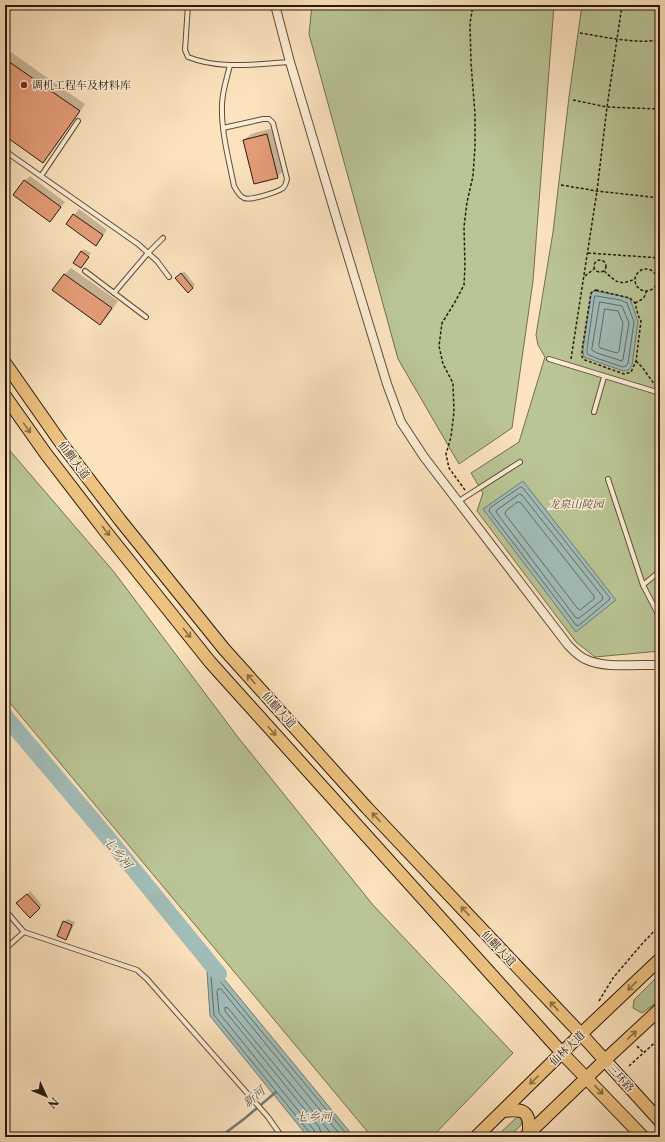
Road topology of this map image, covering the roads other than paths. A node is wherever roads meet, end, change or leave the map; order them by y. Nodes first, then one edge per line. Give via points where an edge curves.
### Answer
1 (188, 5) edge
2 (275, 5) edge
3 (290, 62) junction
4 (230, 65) junction
5 (78, 120) dead end
6 (223, 128) junction
7 (5, 151) edge
8 (41, 176) junction
9 (163, 238) dead end
10 (148, 253) junction
11 (85, 271) dead end
12 (169, 277) dead end
13 (114, 293) junction
14 (146, 317) dead end
15 (549, 360) dead end
16 (5, 363) edge
17 (604, 376) junction
18 (660, 392) edge
19 (5, 396) edge
20 (594, 412) dead end
21 (520, 462) dead end
22 (608, 479) dead end
23 (459, 501) junction
24 (660, 571) edge
25 (643, 585) junction
26 (660, 618) edge
27 (660, 665) edge
28 (5, 910) edge
29 (24, 932) junction
30 (5, 948) edge
31 (660, 959) edge
32 (660, 1010) edge
33 (581, 1034) junction
34 (562, 1053) junction
35 (605, 1060) junction
36 (587, 1077) junction
37 (503, 1111) junction
38 (660, 1121) edge
39 (527, 1135) edge
40 (282, 1137) edge
41 (476, 1137) edge
42 (644, 1137) edge

1 - 4 lane via 185,50 188,57
2 - 3 street
3 - 4 lane
3 - 23 street via 385,377 401,422
4 - 6 lane via 222,103
5 - 8 lane
6 - 6 lane via 234,186 242,198 255,198 282,189 286,185 287,179 273,123 269,119
7 - 8 lane
8 - 10 lane
9 - 10 lane
10 - 12 lane
10 - 13 lane
11 - 13 lane
13 - 14 lane
15 - 17 lane
33 -> 16 main road, 仙麒大道 via 367,808 224,649 65,449
17 - 18 lane
17 - 20 lane
19 -> 34 main road, 仙麒大道 via 69,484 210,662
21 - 23 lane
22 - 25 lane
23 - 27 street via 578,655 596,663
24 - 25 lane
25 - 26 lane
28 - 29 lane
29 - 30 lane
29 - 40 lane via 137,970 268,1117
31 -> 33 main road, 仙林大道
35 -> 32 main road
33 - 34 main road, 仙林大道
33 - 35 main road, 三环路
34 - 36 main road
34 -> 37 main road, 仙林大道
35 - 36 main road
35 - 38 main road, 三环路
36 - 39 main road
36 -> 42 main road
37 - 39 main road via 518,1110 526,1113 530,1121
37 - 41 main road, 仙林大道

